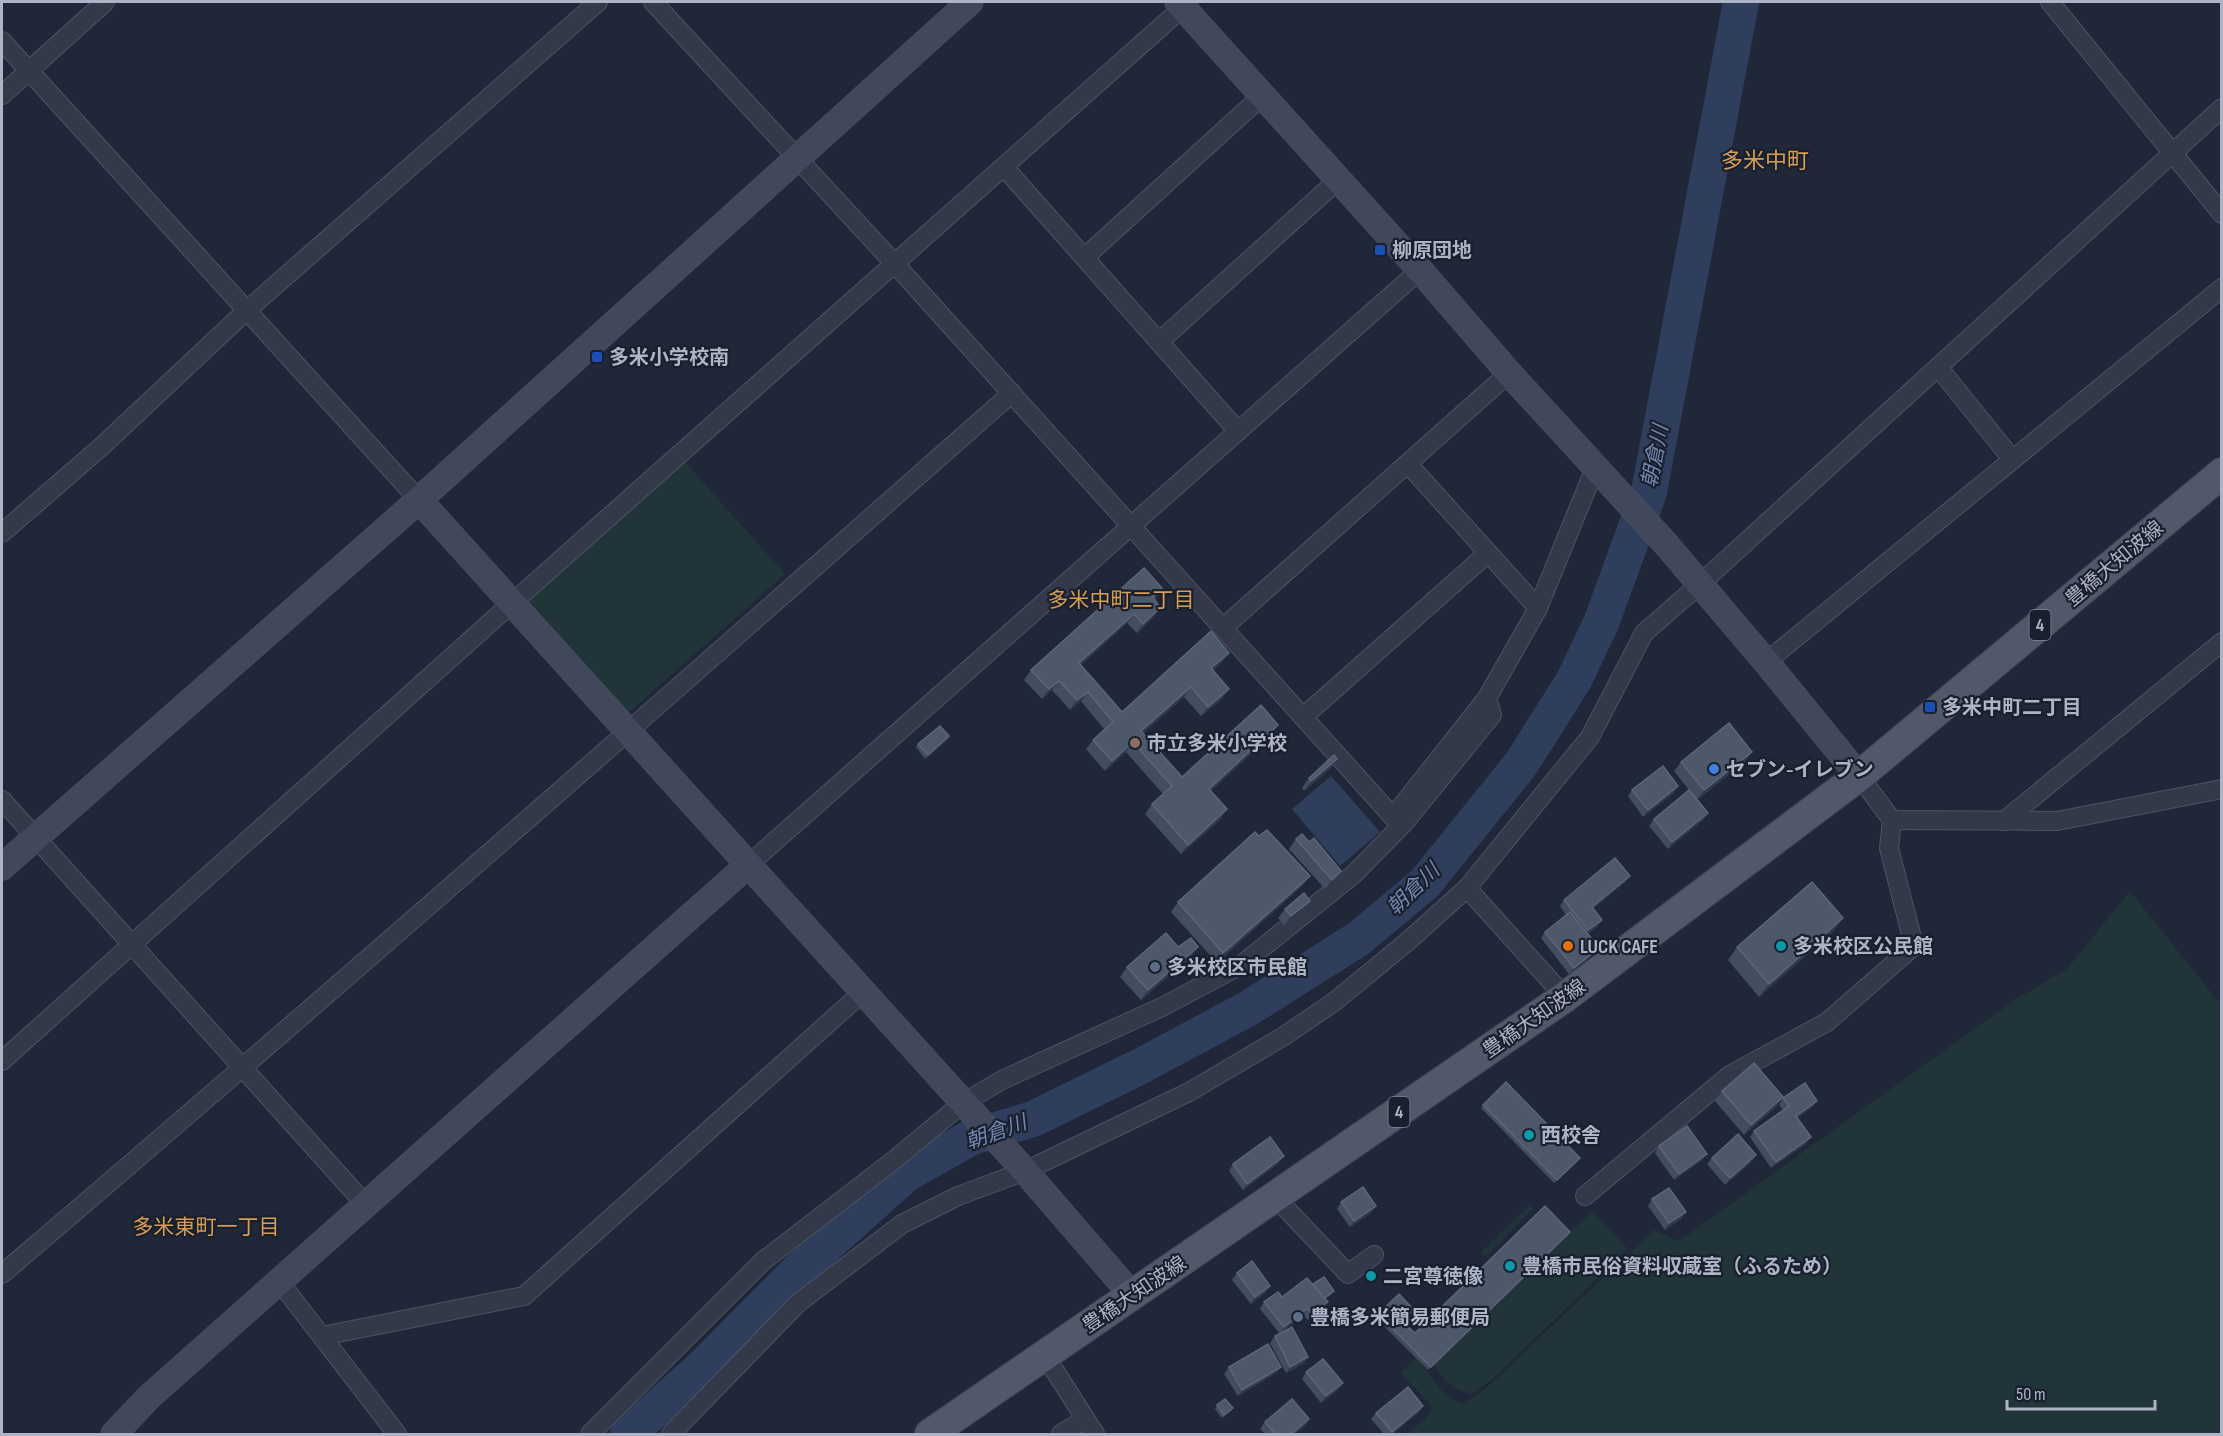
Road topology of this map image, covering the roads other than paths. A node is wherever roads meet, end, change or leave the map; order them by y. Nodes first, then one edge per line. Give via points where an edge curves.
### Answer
1 (105, 2) edge
2 (598, 2) edge
3 (653, 2) edge
4 (970, 2) edge
5 (2050, 2) edge
6 (1183, 3) edge
7 (2, 41) edge
8 (27, 71) junction
9 (2, 95) edge
10 (1263, 95) junction
11 (2222, 108) edge
12 (2172, 153) junction
13 (798, 157) junction
14 (1004, 167) junction
15 (1339, 179) junction
16 (2222, 214) edge
17 (1085, 257) junction
18 (895, 264) junction
19 (1420, 270) junction
20 (2222, 288) edge
21 (246, 312) junction
22 (1160, 341) junction
23 (1938, 367) junction
24 (1509, 373) junction
25 (1012, 393) junction
26 (1237, 430) junction
27 (2012, 459) junction
28 (1408, 464) junction
29 (2222, 473) edge
30 (1603, 476) junction
31 (419, 500) junction
32 (1131, 525) junction
33 (2, 533) edge
34 (1488, 553) junction
35 (1700, 584) junction
36 (512, 603) junction
37 (1538, 608) junction
38 (1224, 627) junction
39 (2222, 642) edge
40 (1766, 662) junction
41 (1488, 698) junction
42 (1303, 717) junction
43 (629, 732) junction
44 (1859, 776) junction
45 (2222, 789) edge
46 (2, 800) edge
47 (1892, 820) junction
48 (2004, 821) junction
49 (35, 837) junction
50 (748, 866) junction
51 (2, 867) edge
52 (1467, 888) junction
53 (130, 944) junction
54 (863, 992) junction
55 (1565, 997) junction
56 (2, 1061) edge
57 (244, 1068) junction
58 (966, 1106) junction
59 (1019, 1165) junction
60 (1585, 1196) dead end
61 (1275, 1197) junction
62 (365, 1204) junction
63 (1374, 1255) dead end
64 (2, 1274) edge
65 (279, 1281) junction
66 (1132, 1295) junction
67 (322, 1336) junction
68 (1044, 1354) junction
69 (1085, 1419) junction
70 (114, 1434) edge
71 (397, 1434) edge
72 (590, 1434) edge
73 (671, 1434) edge
74 (930, 1434) edge
75 (1062, 1434) edge
76 (1095, 1434) edge

1 - 8 street
2 - 21 street
3 - 13 street
4 - 13 street
5 - 12 street
6 - 10 street
6 - 14 street
7 - 8 street
8 - 9 street
8 - 21 street
10 - 15 street
10 - 17 street
11 - 12 street
12 - 16 street
12 - 23 street
13 - 18 street
13 - 31 street
14 - 17 street
14 - 18 street
15 - 19 street
15 - 22 street
17 - 22 street
18 - 25 street
18 - 36 street
19 - 24 street
19 - 26 street
20 - 27 street
21 - 31 street
21 - 33 street
22 - 26 street
23 - 27 street
23 - 35 street
24 - 28 street
24 - 30 street
25 - 32 street
25 - 43 street
26 - 32 street
27 - 40 street
28 - 34 street
28 - 38 street
29 - 44 main road, 豊橋大知波線 / 4
30 - 35 street
30 - 37 street
31 - 36 street
31 - 49 street
32 - 38 street
32 - 50 street
34 - 37 street
34 - 42 street
35 - 40 street
35 - 52 street via 1644,633 1590,737
36 - 43 street
36 - 53 street
37 - 41 street
38 - 42 street
39 - 48 street
40 - 44 street
41 - 42 street via 1393,817
41 - 58 street via 1492,715 1405,822 1354,874 1241,965 1002,1080
43 - 50 street
43 - 57 street
44 - 47 street
44 - 55 main road, 豊橋大知波線 / 4
45 - 48 street via 2057,821
46 - 49 street
47 - 48 street
47 - 60 street via 1889,848 1914,946 1827,1022 1730,1075
49 - 51 street
49 - 53 street
50 - 54 street
50 - 62 street
52 - 55 street
52 - 59 street via 1344,994 1284,1036 1188,1092
53 - 56 street
53 - 57 street
54 - 58 street
54 - 67 street via 524,1296
55 - 61 main road, 豊橋大知波線 / 4
57 - 62 street
57 - 64 street
58 - 59 street
58 - 72 street via 763,1261
59 - 66 street
59 - 73 street via 902,1224 798,1303
61 - 63 street via 1348,1274
61 - 66 main road, 豊橋大知波線 / 4
62 - 65 street
65 - 67 street
65 - 70 street
66 - 68 main road, 豊橋大知波線 / 4
67 - 71 street
68 - 69 street
68 - 74 main road, 豊橋大知波線 / 4
69 - 75 street
69 - 76 street

